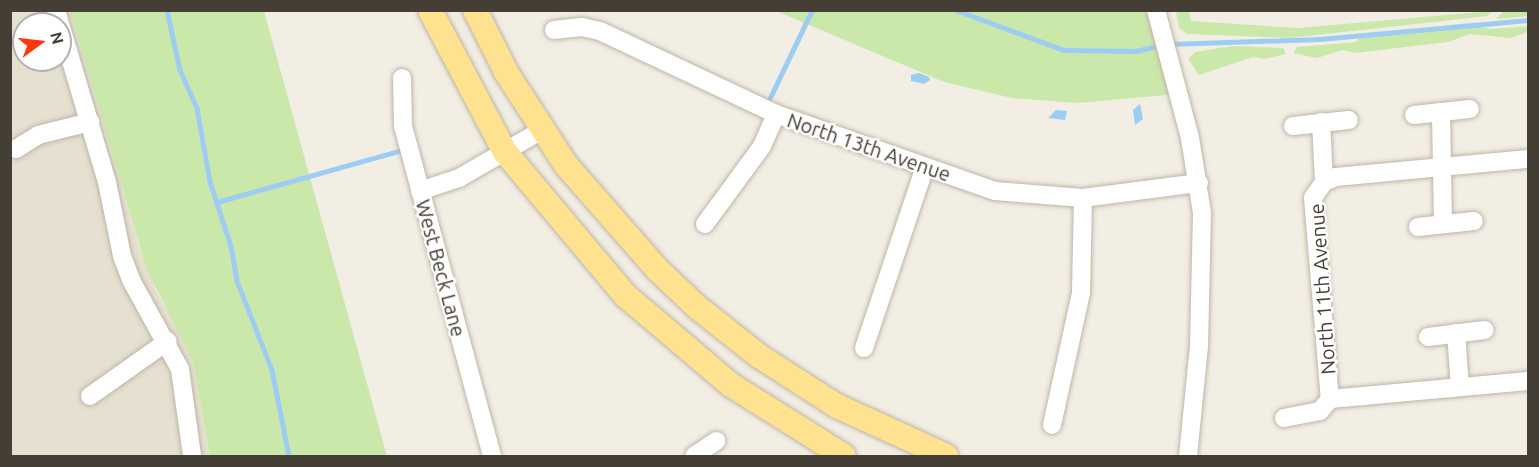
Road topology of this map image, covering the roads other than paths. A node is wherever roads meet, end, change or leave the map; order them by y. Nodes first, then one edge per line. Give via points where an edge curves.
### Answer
1 (56, 10) edge
2 (430, 10) edge
3 (475, 10) edge
4 (1156, 14) edge
5 (554, 30) dead end
6 (402, 78) dead end
7 (1470, 109) dead end
8 (1441, 112) junction
9 (776, 114) junction
10 (1414, 115) dead end
11 (1349, 120) dead end
12 (90, 122) junction
13 (1321, 122) junction
14 (1293, 126) dead end
15 (542, 130) junction
16 (16, 149) dead end
17 (505, 152) junction
18 (1528, 159) edge
19 (925, 167) junction
20 (1441, 167) junction
21 (1324, 182) junction
22 (1199, 183) junction
23 (420, 191) junction
24 (1083, 198) junction
25 (1474, 221) dead end
26 (705, 224) dead end
27 (1443, 224) junction
28 (1418, 227) dead end
29 (1485, 330) dead end
30 (1456, 333) junction
31 (1428, 337) dead end
32 (168, 341) junction
33 (864, 348) dead end
34 (1528, 381) edge
35 (1460, 387) junction
36 (90, 396) dead end
37 (1330, 399) junction
38 (1284, 418) dead end
39 (1052, 425) dead end
40 (716, 441) dead end
41 (192, 456) edge
42 (492, 456) edge
43 (694, 456) edge
44 (844, 456) edge
45 (946, 456) edge
46 (1188, 456) edge

1 - 12 street
2 - 17 main road
3 - 15 main road via 506,72
4 - 22 street
5 - 9 street, North 13th Avenue via 582,27 600,31
6 - 23 street, West Beck Lane via 400,107
7 - 8 street
8 - 10 street
8 - 20 street
9 - 19 street, North 13th Avenue
9 - 26 street via 762,146
11 - 13 street
12 - 16 street via 44,133
12 - 32 street via 130,280
13 - 14 street
13 - 21 street, North 11th Avenue
15 - 17 street
15 - 45 main road via 584,188 697,307 759,356 837,406
17 - 23 street via 459,177
17 - 44 main road via 626,296 669,336 731,385
18 - 20 street, North 11th Avenue
19 - 24 street, North 13th Avenue via 995,191
19 - 33 street
20 - 21 street, North 11th Avenue via 1336,177
20 - 27 street
21 - 37 street, North 11th Avenue via 1313,198
22 - 24 street, North 13th Avenue
22 - 46 street via 1204,257
23 - 42 street, West Beck Lane
24 - 39 street via 1083,275 1073,339
25 - 27 street
27 - 28 street
29 - 30 street
30 - 31 street
30 - 35 street
32 - 36 street
32 - 41 street via 180,369
34 - 35 street, North 11th Avenue
35 - 37 street, North 11th Avenue
37 - 38 street, North 11th Avenue via 1320,411
40 - 43 street

